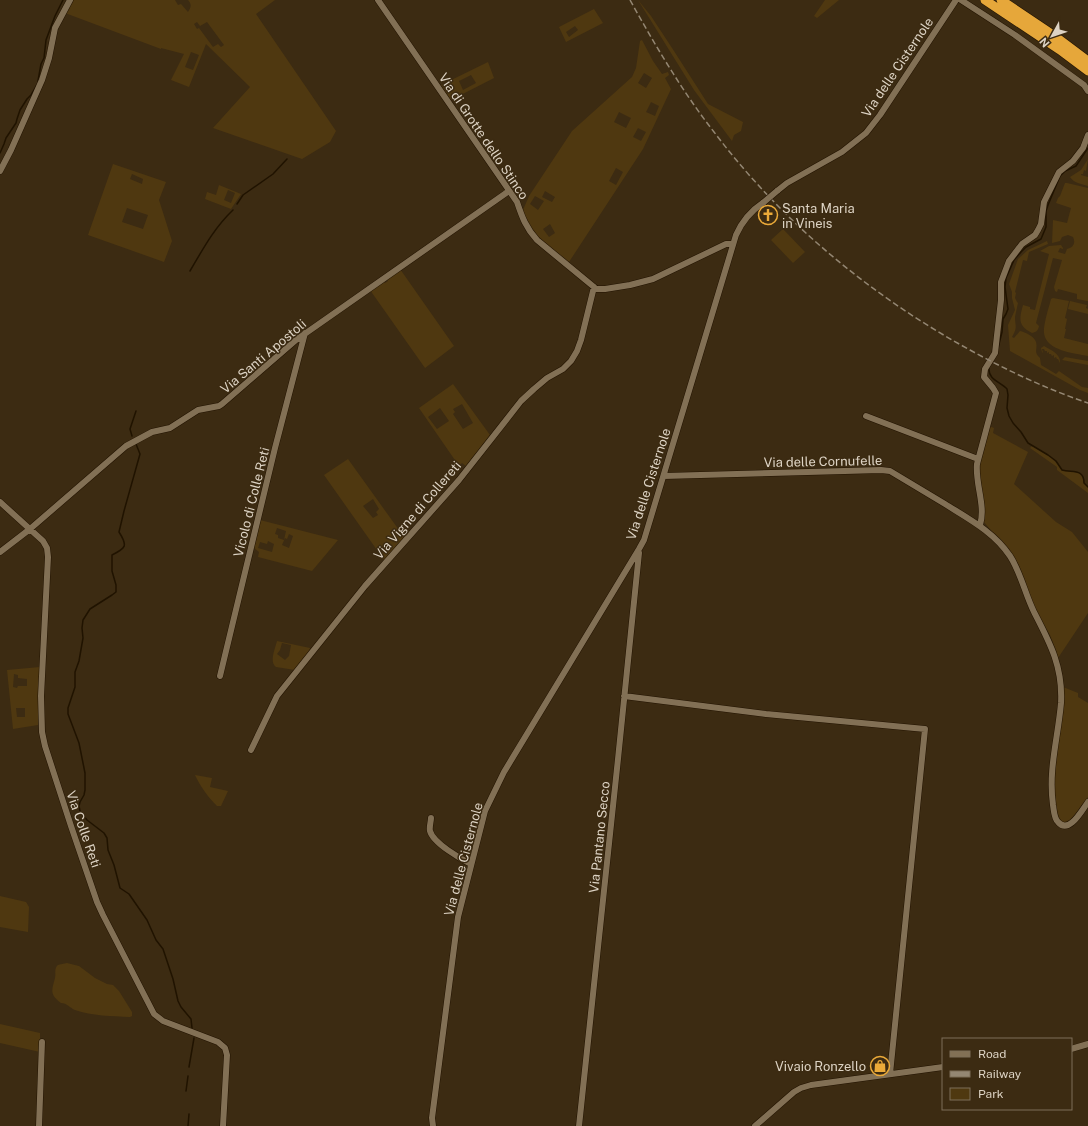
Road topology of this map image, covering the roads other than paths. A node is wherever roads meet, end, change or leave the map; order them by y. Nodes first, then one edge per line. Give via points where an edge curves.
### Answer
1 (70, 0) edge
2 (378, 0) edge
3 (956, 0) edge
4 (961, 0) edge
5 (986, 0) edge
6 (1001, 0) edge
7 (1088, 61) edge
8 (1088, 71) edge
9 (1088, 90) edge
10 (1088, 136) edge
11 (0, 171) edge
12 (509, 191) junction
13 (733, 244) junction
14 (594, 287) junction
15 (305, 333) junction
16 (866, 416) dead end
17 (978, 459) junction
18 (664, 476) junction
19 (0, 502) edge
20 (980, 525) junction
21 (30, 529) junction
22 (639, 549) junction
23 (0, 552) edge
24 (220, 676) dead end
25 (624, 696) junction
26 (251, 750) dead end
27 (1088, 802) edge
28 (431, 818) dead end
29 (472, 864) junction
30 (42, 1042) dead end
31 (1088, 1044) edge
32 (1072, 1050) edge
33 (942, 1067) edge
34 (890, 1074) junction
35 (39, 1126) edge
36 (223, 1126) edge
37 (433, 1126) edge
38 (579, 1126) edge
39 (755, 1126) edge

1 - 11 street via 54,30 42,80
2 - 12 street, Via di Grotte dello Stinco
3 - 13 street, Via delle Cisternole, bridge via 866,133 842,152 787,182 750,214 740,227
4 - 9 street via 1014,35
5 - 8 highway
6 - 7 highway
10 - 17 street via 1073,161 1059,172 1044,202 1039,229 1022,244 1009,261 1001,282 994,353 984,377 996,393
12 - 14 street, Via di Grotte dello Stinco via 517,202 530,233
12 - 15 street, Via Santi Apostoli
13 - 14 street via 726,244 653,279 605,289
13 - 18 street, Via delle Cisternole
14 - 26 street, Via Vigne di Collereti via 581,340 571,361 521,401 459,480 365,586 277,696
15 - 21 street, Via Santi Apostoli via 222,404 198,410 170,428 152,432 126,446
15 - 24 street, Vicolo di Colle Reti
16 - 17 street
17 - 20 street via 982,516
18 - 20 street, Via delle Cornufelle via 890,471
18 - 22 street, Via delle Cisternole
19 - 21 street, Via Colle Reti
20 - 27 street, Via delle Cornufelle via 1000,543 1012,559 1055,655 1060,675 1061,696 1051,777 1057,822 1064,826 1068,825
21 - 23 street, Via Santi Apostoli
21 - 36 street, Via Colle Reti via 44,543 48,552 41,696 44,743 98,905 152,1012 163,1021 218,1042 226,1050
22 - 25 street, Via Pantano Secco
22 - 29 street, Via delle Cisternole via 494,790 485,811
25 - 34 street via 766,714 925,729
25 - 38 street, Via Pantano Secco
28 - 29 street via 432,835 447,850
29 - 37 street, Via delle Cisternole via 458,917
30 - 35 street
31 - 32 street
33 - 34 street
34 - 39 street via 801,1088

